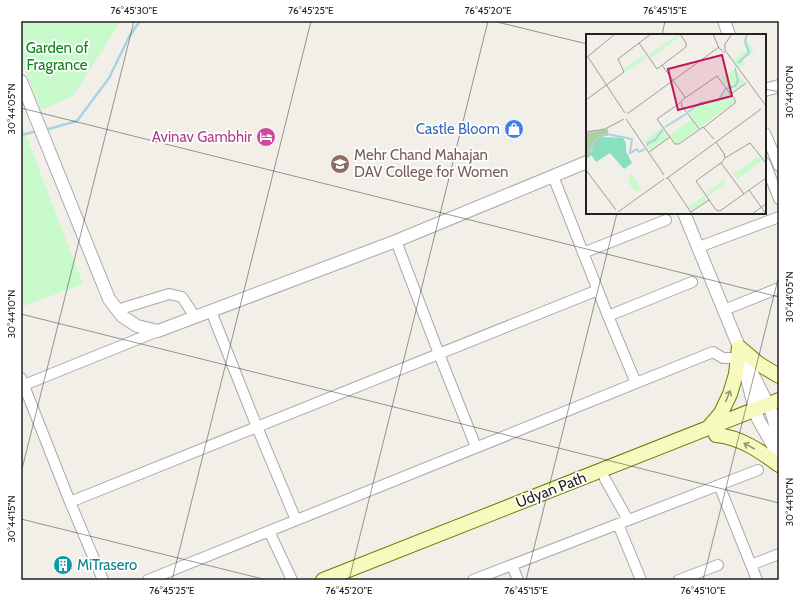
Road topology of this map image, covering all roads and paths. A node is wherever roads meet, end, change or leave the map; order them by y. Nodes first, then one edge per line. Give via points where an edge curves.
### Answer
1 (724, 21) edge
2 (729, 34) edge
3 (21, 81) edge
4 (779, 86) edge
5 (766, 90) edge
6 (766, 135) edge
7 (586, 162) edge
8 (766, 166) edge
9 (779, 166) edge
10 (553, 176) junction
11 (779, 199) edge
12 (684, 214) edge
13 (779, 217) edge
14 (666, 220) dead end
15 (396, 241) junction
16 (699, 248) junction
17 (583, 253) junction
18 (692, 282) dead end
19 (779, 288) edge
20 (598, 290) junction
21 (118, 310) junction
22 (724, 310) junction
23 (211, 311) junction
24 (608, 316) junction
25 (195, 317) junction
26 (158, 331) junction
27 (738, 353) junction
28 (439, 354) junction
29 (779, 376) edge
30 (22, 381) edge
31 (636, 383) junction
32 (768, 409) edge
33 (257, 427) junction
34 (712, 432) junction
35 (779, 440) edge
36 (476, 447) junction
37 (779, 456) edge
38 (779, 466) edge
39 (758, 470) dead end
40 (605, 479) junction
41 (719, 485) junction
42 (70, 502) junction
43 (296, 520) junction
44 (623, 522) junction
45 (269, 531) junction
46 (779, 554) edge
47 (512, 565) junction
48 (718, 565) dead end
49 (751, 565) junction
50 (478, 579) edge
51 (103, 580) edge
52 (148, 580) edge
53 (292, 580) edge
54 (323, 580) edge
55 (348, 580) edge
56 (518, 580) edge
57 (641, 580) edge
58 (679, 580) edge
59 (757, 580) edge

1 - 2 street
3 - 21 street via 109,299
4 - 5 street
6 - 9 street
7 - 10 street
8 - 11 street
10 - 15 street
10 - 17 street
12 - 16 street
13 - 16 street
14 - 17 street
15 - 23 street
15 - 28 street
16 - 22 street
17 - 20 street
18 - 24 street
19 - 22 street
20 - 24 street
20 - 28 street
21 - 25 street via 169,294 182,297
21 - 26 street via 122,316 137,326
22 - 27 street
23 - 25 street
23 - 33 street
24 - 31 street
25 - 26 street
26 - 30 street
27 - 29 main road
27 - 31 street via 723,358 712,352
27 - 32 street
34 -> 27 main road via 730,394 736,374
28 - 33 street
28 - 36 street
30 - 42 street
31 - 36 street
32 - 34 main road, Udyan Path
32 - 35 street
32 - 37 street
33 - 42 street
33 - 43 street
38 -> 34 main road via 764,454 734,438
34 - 40 main road, Udyan Path
34 - 54 main road, Udyan Path
36 - 43 street
39 - 41 street
40 - 44 street
40 - 55 main road, Udyan Path
41 - 44 street
41 - 49 street
42 - 51 street
43 - 45 street
44 - 47 street
44 - 57 street
45 - 52 street
45 - 53 street
46 - 49 street
47 - 50 street
47 - 56 street
48 - 58 street
49 - 59 street

